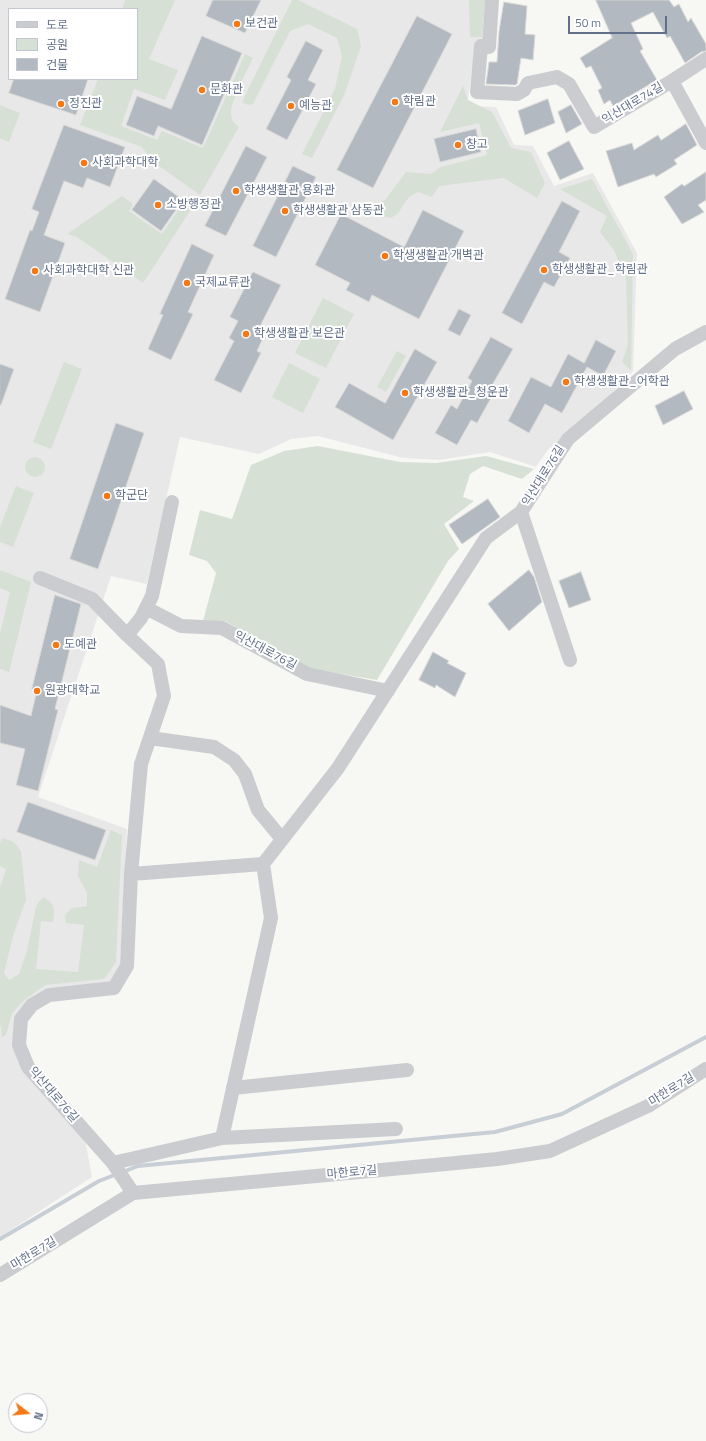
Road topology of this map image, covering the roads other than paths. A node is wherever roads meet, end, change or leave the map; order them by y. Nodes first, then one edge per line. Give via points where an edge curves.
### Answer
1 (492, 0) edge
2 (706, 59) edge
3 (672, 81) junction
4 (706, 143) edge
5 (706, 332) edge
6 (172, 502) dead end
7 (521, 512) junction
8 (40, 578) dead end
9 (146, 608) junction
10 (127, 634) junction
11 (570, 660) dead end
12 (388, 691) junction
13 (150, 738) junction
14 (282, 839) junction
15 (263, 864) junction
16 (131, 874) junction
17 (706, 1069) edge
18 (407, 1070) dead end
19 (233, 1088) junction
20 (396, 1129) dead end
21 (222, 1138) junction
22 (114, 1164) junction
23 (133, 1193) junction
24 (0, 1275) edge

1 - 3 street, 익산대로74길 via 489,47 481,46 477,92 517,94 524,90 528,83 557,77 569,84 594,127
2 - 3 street, 익산대로74길
3 - 4 street, 익산대로74길
5 - 7 street, 익산대로76길 via 675,349 568,439
6 - 9 street via 152,596
7 - 11 street
7 - 12 street, 익산대로76길 via 486,538
8 - 10 street, 익산대로76길 via 92,599
9 - 10 street
9 - 12 street, 익산대로76길 via 180,626 222,628 307,674
10 - 13 street, 익산대로76길 via 158,664 164,696
12 - 14 street, 익산대로76길 via 338,768
13 - 14 street via 214,747 234,760 245,774 258,810
13 - 16 street, 익산대로76길 via 141,764
14 - 15 street, 익산대로76길
15 - 16 street
15 - 19 street via 271,918
16 - 22 street, 익산대로76길 via 127,966 114,988 50,995 32,1005 21,1019 20,1026 20,1045 28,1067
17 - 23 street, 마한로7길 via 648,1106 550,1151 497,1159
18 - 19 street
19 - 21 street
20 - 21 street
21 - 22 street
22 - 23 street, 익산대로76길
23 - 24 street, 마한로7길

